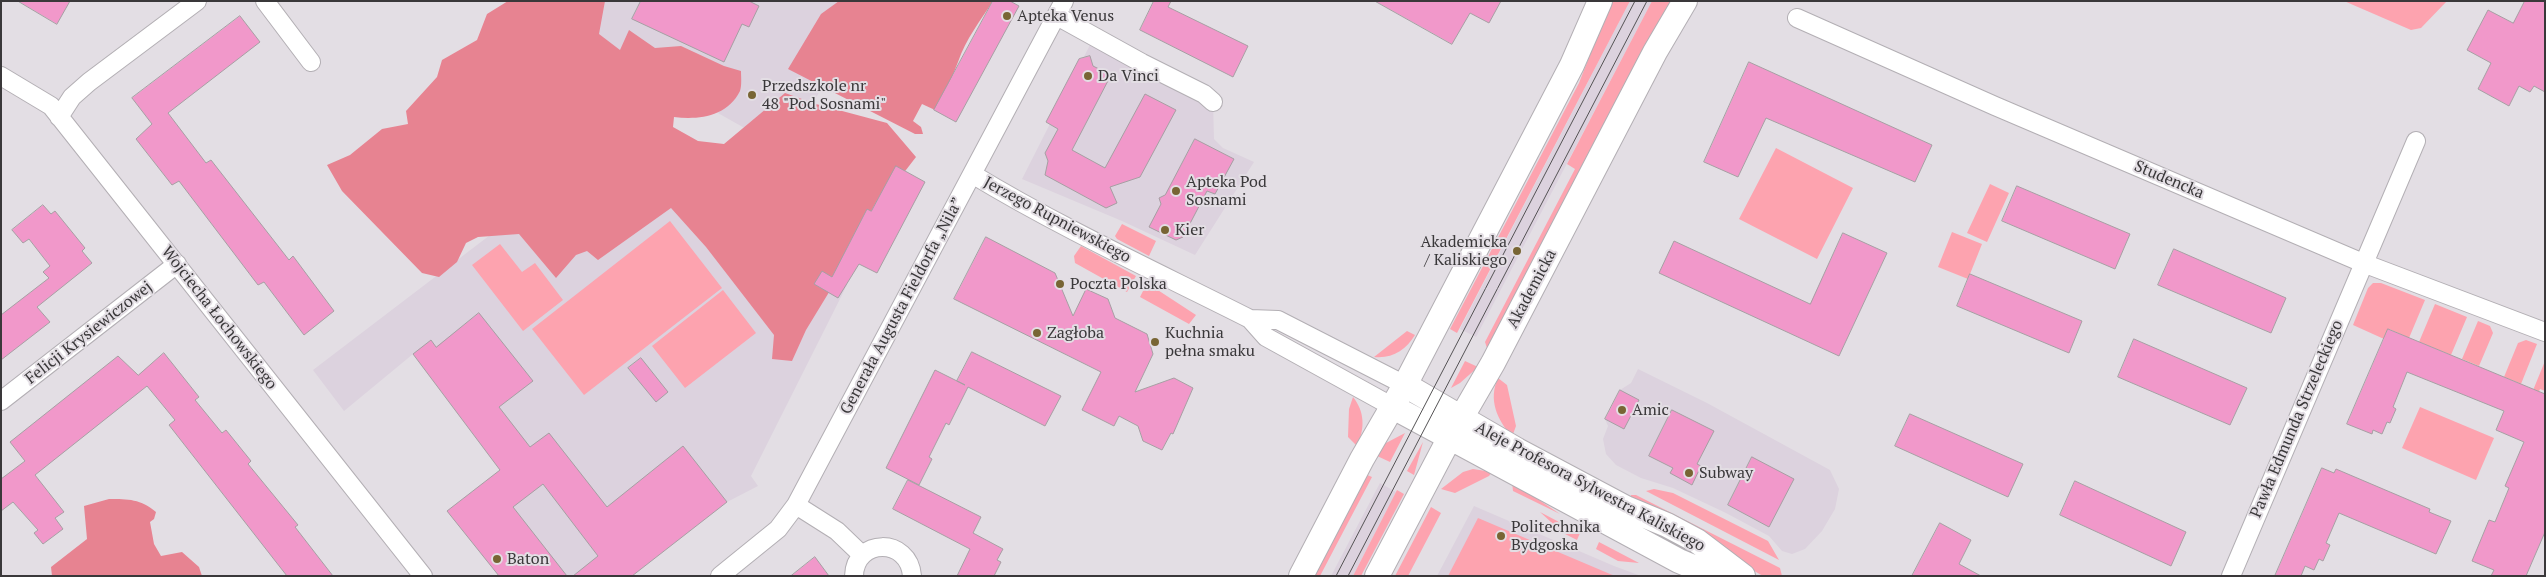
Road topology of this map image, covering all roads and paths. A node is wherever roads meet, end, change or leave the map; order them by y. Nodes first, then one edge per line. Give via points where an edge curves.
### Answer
1 (197, 1) edge
2 (265, 1) edge
3 (1600, 1) edge
4 (1685, 1) edge
5 (1060, 9) edge
6 (1797, 18) dead end
7 (311, 62) dead end
8 (1, 76) edge
9 (1213, 102) dead end
10 (59, 116) junction
11 (2416, 141) dead end
12 (972, 174) junction
13 (2363, 263) junction
14 (177, 264) junction
15 (1250, 319) junction
16 (2545, 332) edge
17 (1405, 385) junction
18 (1, 401) edge
19 (1393, 407) junction
20 (1461, 419) junction
21 (1449, 439) junction
22 (796, 505) junction
23 (862, 555) junction
24 (423, 576) edge
25 (720, 576) edge
26 (854, 576) edge
27 (912, 576) edge
28 (1301, 576) edge
29 (1377, 576) edge
30 (1715, 576) edge
31 (1743, 576) edge
32 (2231, 576) edge

1 - 10 street via 89,82 72,97
2 - 7 street
3 - 17 street via 1572,66
4 - 20 street, Akademicka
5 - 9 street via 1142,63 1204,94
5 - 12 street, Generała Augusta Fieldorfa „Nila”
6 - 13 street, Studencka
8 - 10 street, Wojciecha Łochowskiego via 51,106
10 - 14 street, Wojciecha Łochowskiego
11 - 13 street, Pawła Edmunda Strzeleckiego
12 - 15 street, Jerzego Rupniewskiego via 1107,248
12 - 22 street, Generała Augusta Fieldorfa „Nila”
13 - 16 street, Studencka
13 - 32 street, Pawła Edmunda Strzeleckiego
14 - 18 street, Felicji Krysiewiczowej
14 - 24 street, Wojciecha Łochowskiego
15 - 17 street, Jerzego Rupniewskiego via 1278,320
15 - 19 street, Jerzego Rupniewskiego via 1266,337
17 - 19 street
17 - 20 street, Jerzego Rupniewskiego
19 - 21 street, Aleje Profesora Sylwestra Kaliskiego
19 - 28 street
20 - 21 street, Akademicka
20 - 31 street, Aleje Profesora Sylwestra Kaliskiego via 1626,508 1690,537
21 - 29 street, Akademicka
21 - 30 street, Aleje Profesora Sylwestra Kaliskiego via 1679,561
22 - 23 street via 837,531
22 - 25 street, Generała Augusta Fieldorfa „Nila” via 778,529
23 - 26 street via 856,563
23 - 27 street via 880,547 891,548 908,560

